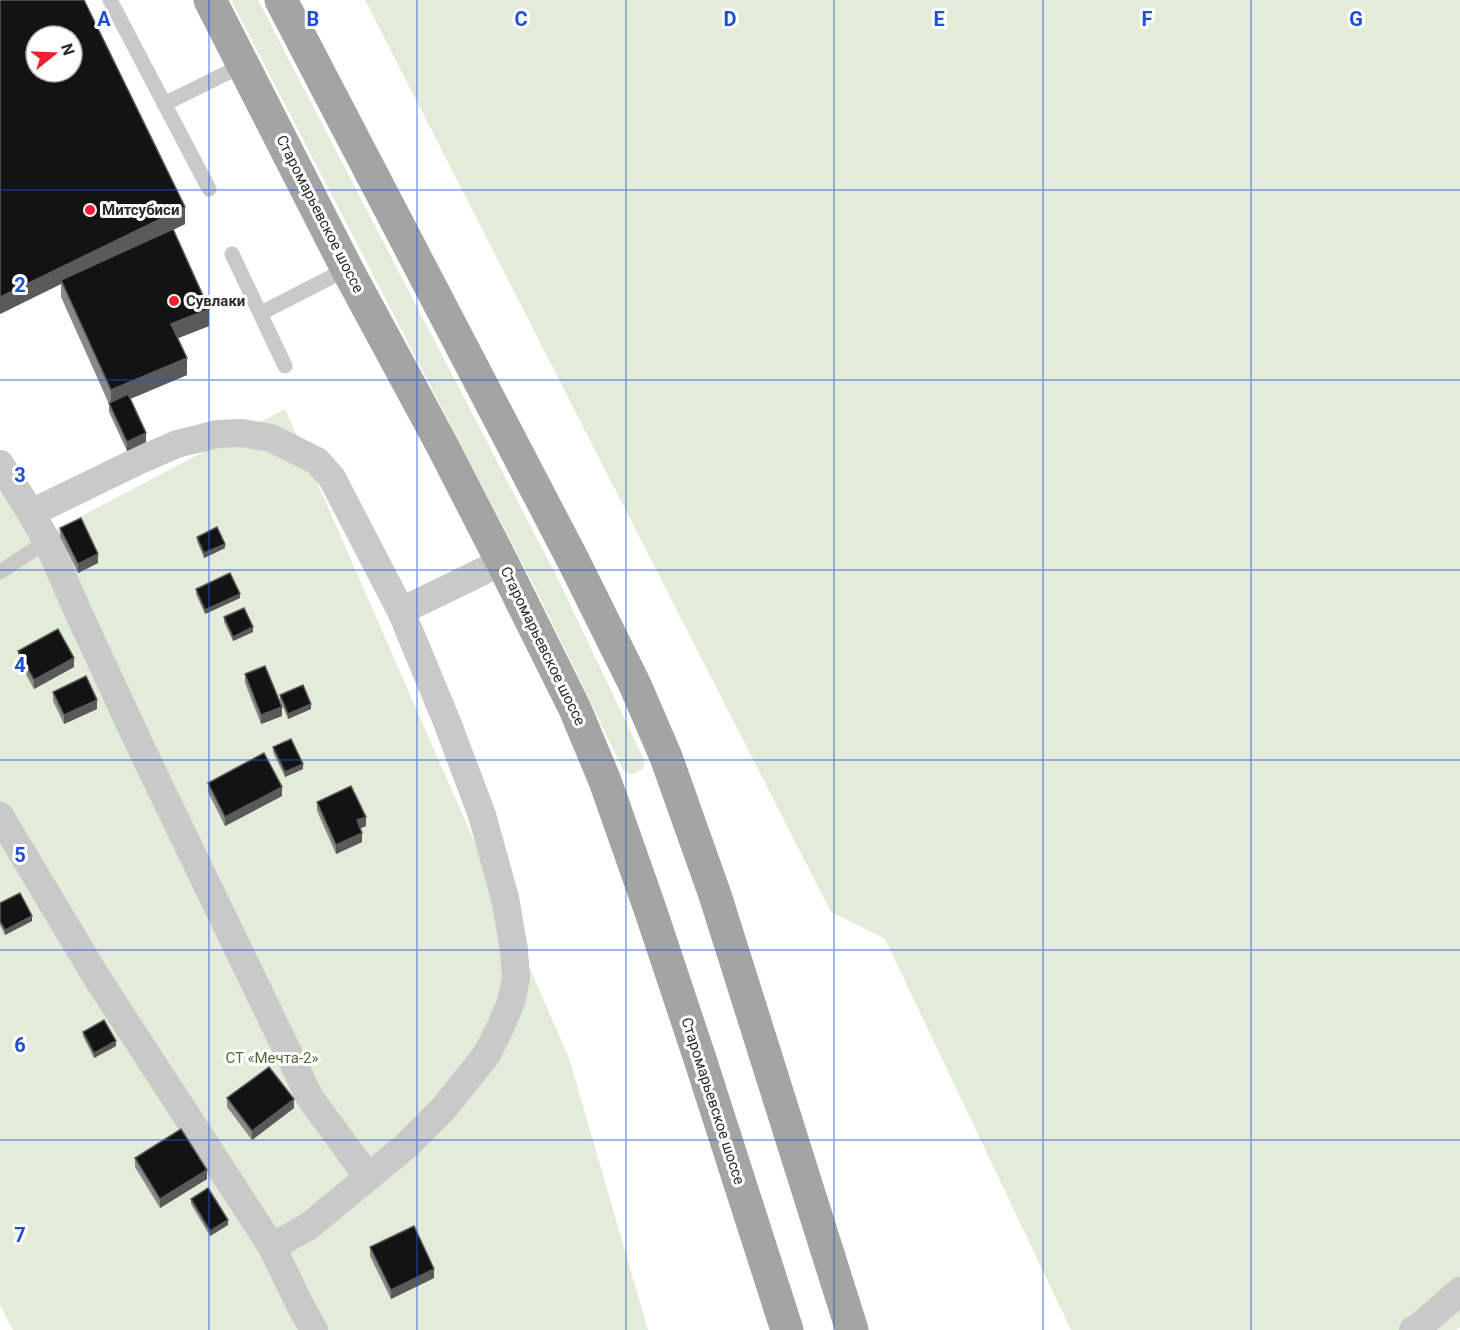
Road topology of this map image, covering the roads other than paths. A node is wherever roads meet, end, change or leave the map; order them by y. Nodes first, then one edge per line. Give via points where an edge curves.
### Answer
1 (110, 0) edge
2 (210, 0) edge
3 (281, 0) edge
4 (243, 65) junction
5 (164, 104) junction
6 (209, 189) dead end
7 (232, 254) dead end
8 (347, 269) junction
9 (261, 312) junction
10 (285, 366) dead end
11 (0, 464) edge
12 (32, 513) junction
13 (46, 541) junction
14 (502, 562) junction
15 (0, 572) edge
16 (401, 611) junction
17 (0, 816) edge
18 (368, 1177) junction
19 (272, 1247) junction
20 (1460, 1291) edge
21 (314, 1330) edge
22 (787, 1330) edge
23 (852, 1330) edge
24 (1413, 1330) edge

1 - 5 lane
2 - 4 main road, Старомарьевское шоссе
3 - 23 main road via 573,560 666,757 715,895
4 - 5 lane
4 - 8 main road, Старомарьевское шоссе
5 - 6 lane
7 - 9 lane
8 - 9 lane
8 - 14 main road, Старомарьевское шоссе
9 - 10 lane
11 - 12 street
12 - 13 street
12 - 16 street via 177,444 217,434 270,438 317,462 332,478
13 - 15 lane
13 - 18 street via 310,1098
14 - 16 street
14 - 22 main road, Старомарьевское шоссе via 605,781 697,1048
16 - 18 street via 482,815 505,898 516,978 511,1002 487,1054 444,1108
17 - 19 street via 97,978
18 - 19 street via 309,1226
19 - 21 street
20 - 24 street

